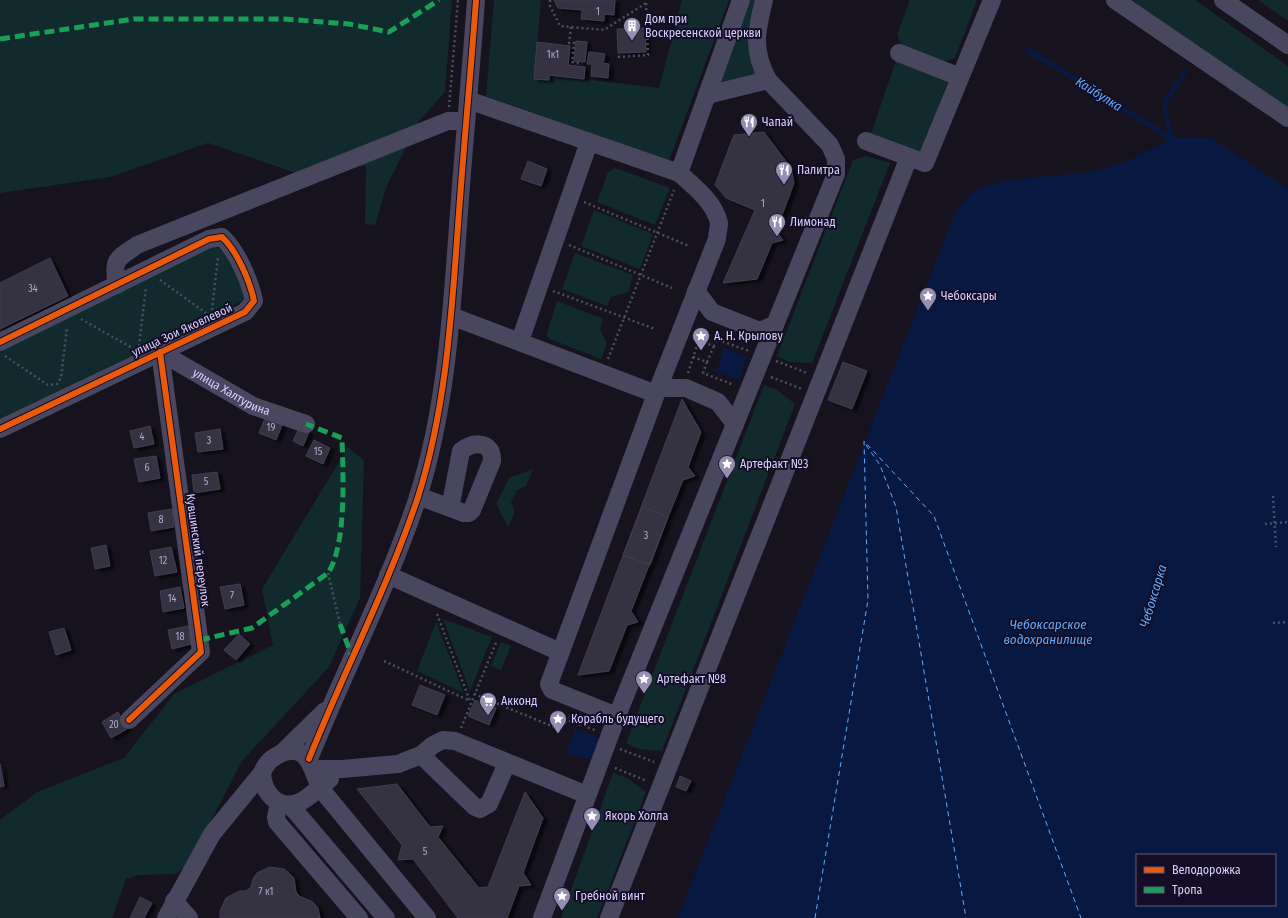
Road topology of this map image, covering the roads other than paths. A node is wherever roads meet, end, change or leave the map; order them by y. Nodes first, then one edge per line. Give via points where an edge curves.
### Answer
1 (476, 0) edge
2 (741, 0) edge
3 (764, 0) edge
4 (992, 0) edge
5 (1115, 0) edge
6 (1223, 0) edge
7 (1288, 45) edge
8 (899, 53) dead end
9 (960, 77) junction
10 (768, 80) junction
11 (707, 95) junction
12 (468, 100) junction
13 (1288, 118) edge
14 (466, 121) junction
15 (866, 141) dead end
16 (589, 142) junction
17 (909, 157) junction
18 (676, 182) junction
19 (117, 285) junction
20 (696, 291) junction
21 (451, 316) junction
22 (774, 325) junction
23 (520, 341) junction
24 (0, 342) edge
25 (160, 352) junction
26 (657, 391) junction
27 (306, 424) dead end
28 (735, 424) junction
29 (0, 429) edge
30 (418, 496) junction
31 (450, 508) dead end
32 (388, 575) junction
33 (560, 652) junction
34 (330, 707) junction
35 (617, 716) junction
36 (130, 720) dead end
37 (283, 752) junction
38 (421, 755) junction
39 (507, 762) junction
40 (262, 774) junction
41 (314, 777) junction
42 (587, 795) junction
43 (280, 802) junction
44 (232, 809) junction
45 (174, 901) junction
46 (355, 917) edge
47 (424, 917) edge
48 (166, 918) edge
49 (189, 918) edge
50 (386, 918) edge
51 (542, 918) edge
52 (609, 918) edge

1 - 12 street
2 - 11 street
3 - 10 street via 756,43 757,56
4 - 9 street
5 - 13 street
6 - 7 street
8 - 9 street
9 - 17 street via 925,163
10 - 11 street
10 - 22 street via 830,145 836,159 836,174
11 - 18 street
12 - 14 street
12 - 16 street
14 - 19 street via 448,121 137,245 118,258 114,269
14 - 21 street
15 - 17 street
16 - 18 street
16 - 23 street
17 - 52 street
18 - 20 street via 696,188 713,210 719,224 717,239
19 - 24 street, улица Зои Яковлевой
19 - 25 street, улица Зои Яковлевой via 209,239 222,237 229,244 252,288 254,301 245,312
20 - 22 street via 712,312 760,331
20 - 26 street
21 - 23 street
21 - 30 street via 441,391
22 - 28 street via 766,357 748,390
23 - 26 street via 602,374
25 - 27 street, улица Халтурина via 253,406
25 - 29 street, улица Зои Яковлевой
25 - 36 street, Кувшинский переулок via 201,652
26 - 28 street via 686,388 718,402
26 - 33 street
28 - 35 street
30 - 31 street
30 - 32 street
32 - 33 street
32 - 34 street via 372,617
33 - 35 street via 549,684 552,690
34 - 37 street
34 - 41 street
35 - 42 street
37 - 40 street via 266,764
37 - 41 street via 300,753
38 - 39 street via 432,745 443,740 455,741
38 - 39 street via 475,808 480,809 489,804
38 - 41 street via 398,764 342,769
39 - 42 street
40 - 43 street via 266,790
40 - 44 street
41 - 43 street via 300,802
41 - 47 street
42 - 51 street
43 - 44 street via 262,797 249,800
43 - 46 street via 277,822
43 - 50 street
44 - 45 street via 212,834
45 - 48 street
45 - 49 street

